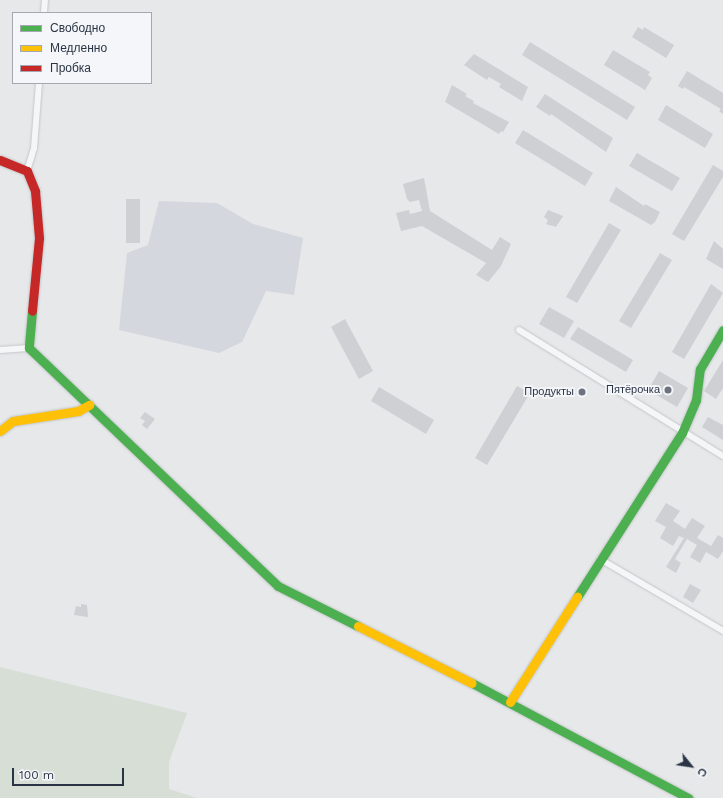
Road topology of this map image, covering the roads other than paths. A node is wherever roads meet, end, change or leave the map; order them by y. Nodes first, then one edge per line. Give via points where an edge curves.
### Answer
1 (44, 0) edge
2 (44, 12) edge
3 (39, 84) edge
4 (0, 160) edge
5 (27, 171) junction
6 (519, 330) dead end
7 (723, 330) edge
8 (29, 348) junction
9 (0, 350) edge
10 (89, 404) junction
11 (0, 431) edge
12 (682, 433) junction
13 (723, 456) edge
14 (600, 559) junction
15 (723, 632) edge
16 (510, 702) junction
17 (688, 798) edge

1 - 2 street
3 - 5 street via 34,148
4 - 5 street
5 - 8 street via 35,192 39,238
6 - 12 street via 668,420
7 - 12 street via 700,369 696,400
8 - 9 street
8 - 10 street
10 - 11 street via 78,410 13,421
10 - 16 street via 278,586
12 - 13 street
12 - 14 street
14 - 15 street
14 - 16 street
16 - 17 street

